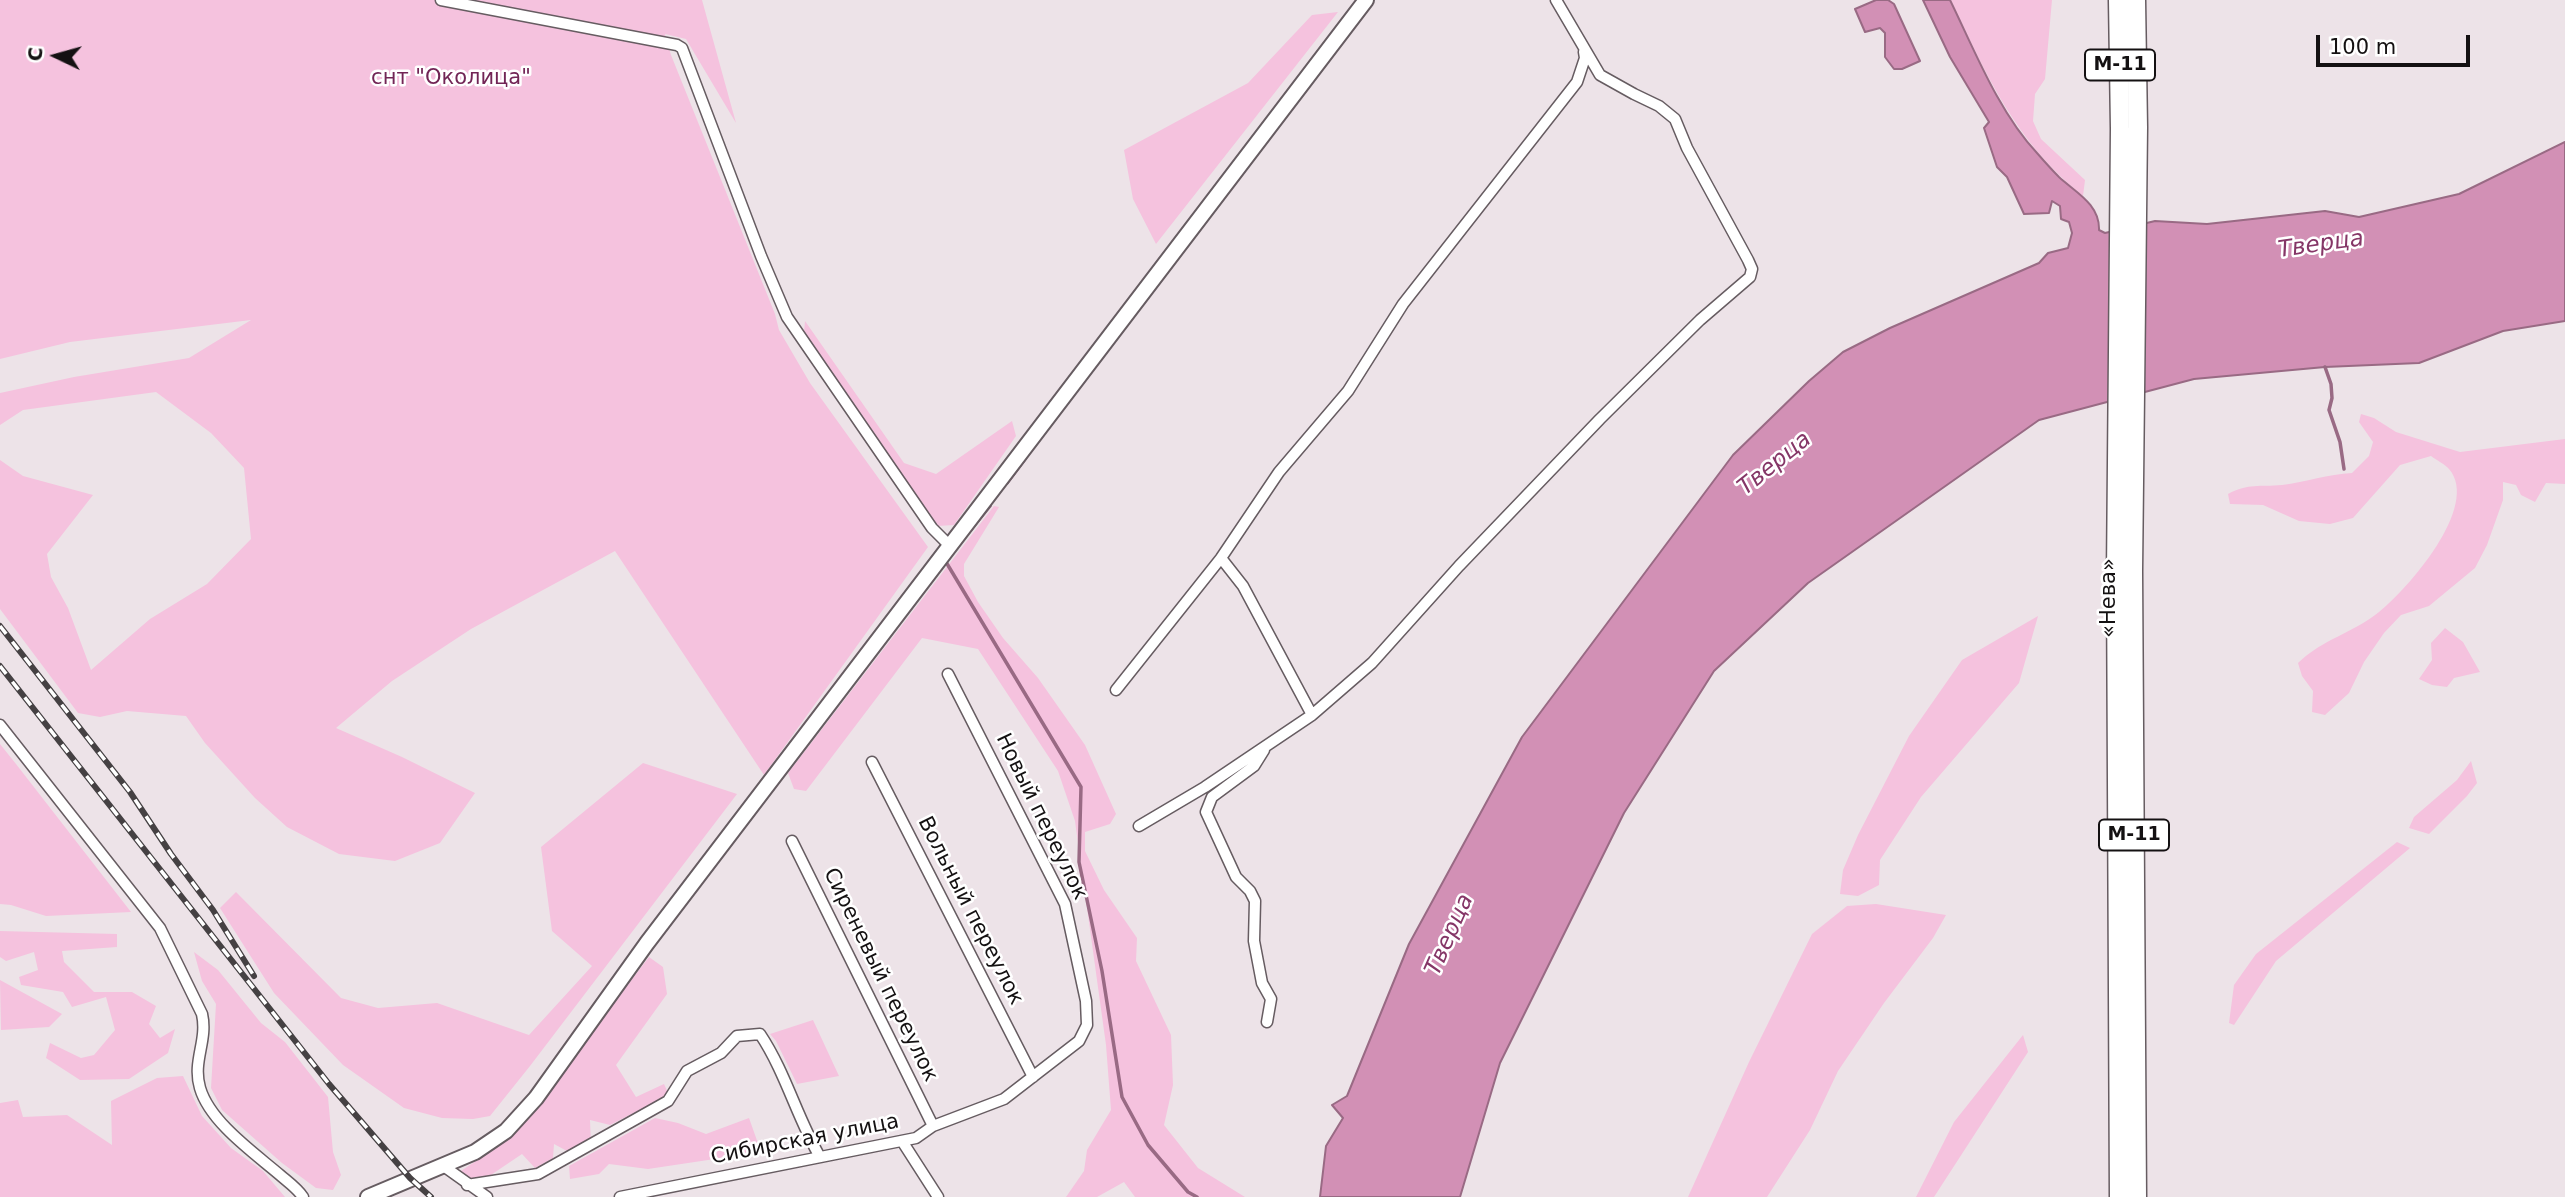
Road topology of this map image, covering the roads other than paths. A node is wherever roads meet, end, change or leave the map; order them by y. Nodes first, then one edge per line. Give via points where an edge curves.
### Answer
1 (441, 0) edge
2 (1366, 0) edge
3 (1556, 0) edge
4 (2118, 0) edge
5 (2136, 0) edge
6 (1584, 51) junction
7 (2129, 128) junction
8 (2125, 472) junction
9 (949, 545) junction
10 (1221, 558) junction
11 (948, 674) dead end
12 (1116, 690) dead end
13 (1312, 715) junction
14 (0, 725) edge
15 (1266, 745) junction
16 (872, 762) dead end
17 (1139, 826) dead end
18 (792, 841) dead end
19 (1267, 1022) dead end
20 (1087, 1025) joint
21 (1033, 1077) junction
22 (933, 1126) junction
23 (902, 1142) junction
24 (820, 1157) junction
25 (442, 1166) junction
26 (467, 1185) junction
27 (303, 1197) edge
28 (368, 1197) edge
29 (487, 1197) edge
30 (620, 1197) edge
31 (937, 1197) edge
32 (2119, 1197) edge
33 (2137, 1197) edge

1 - 9 street via 682,48 787,317 900,483
2 - 9 main road
3 - 6 street
4 - 7 highway, «Нева» / М-11
5 - 7 highway, «Нева» / М-11
6 - 10 street via 1577,82 1403,304 1348,391 1279,472
6 - 13 street via 1600,75 1675,119 1748,260 1750,277 1600,419 1372,663
7 - 8 highway, «Нева» / М-11
8 - 32 highway, «Нева» / М-11
8 - 33 highway, «Нева» / М-11
9 - 25 main road via 647,943 536,1098 491,1143
10 - 12 street
10 - 13 street via 1243,586
11 - 20 street, Новый переулок via 1065,904
13 - 15 street
14 - 27 street via 160,928 204,1021 197,1069 205,1102 220,1122
15 - 17 street
15 - 19 street via 1254,766 1212,797 1206,811 1236,877 1255,901 1254,941 1262,983 1271,999
16 - 21 street, Вольный переулок
18 - 22 street, Сиреневый переулок
20 - 21 street, Сибирская улица via 1079,1041
21 - 22 street, Сибирская улица via 1004,1099
22 - 23 street, Сибирская улица
23 - 24 street, Сибирская улица
23 - 31 street
24 - 26 street via 760,1034 737,1037 687,1071 668,1101 547,1170
24 - 30 street, Сибирская улица
25 - 26 street
25 - 28 main road
26 - 29 street

